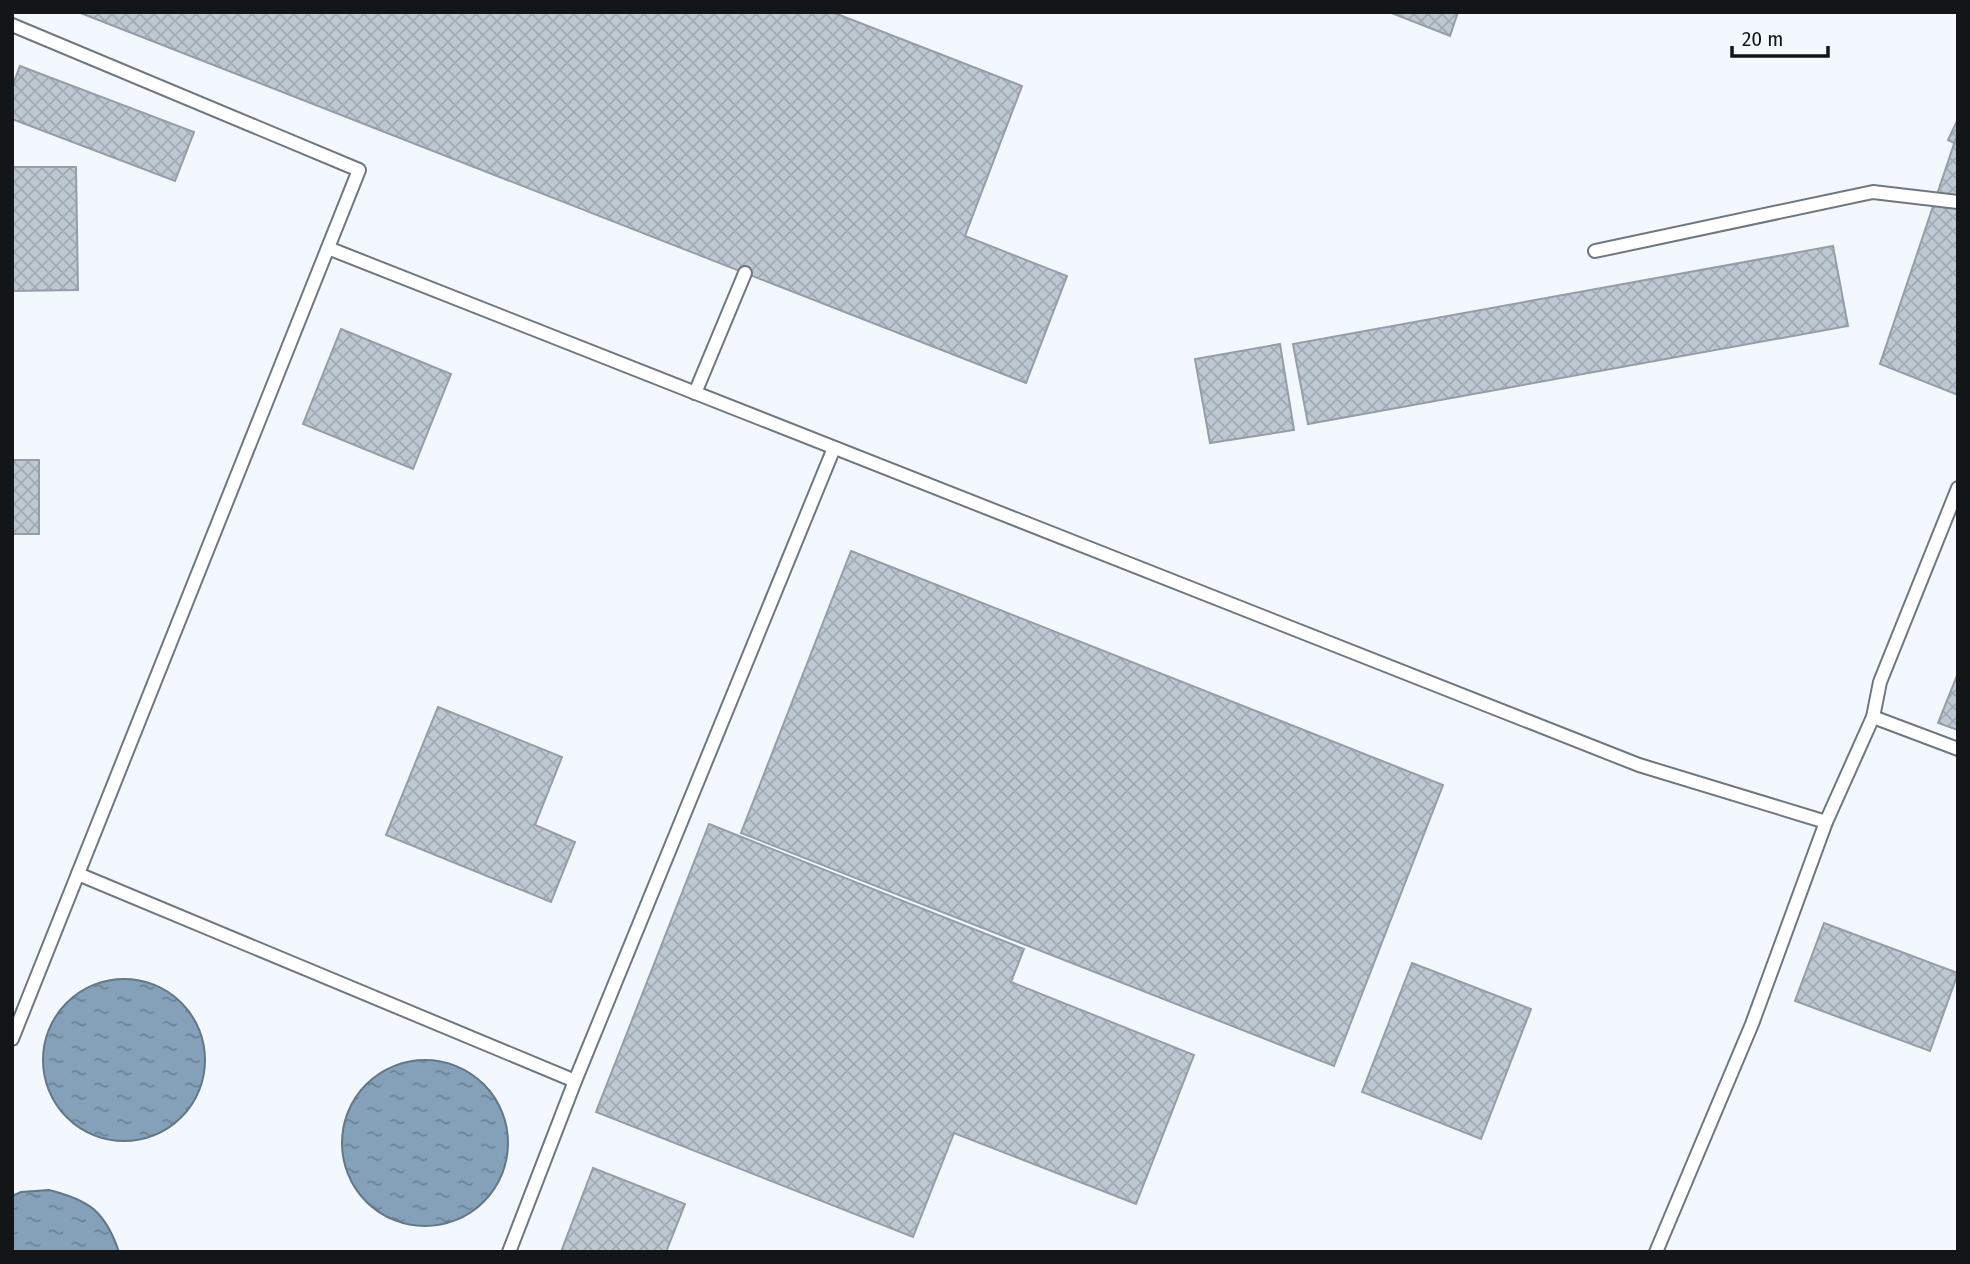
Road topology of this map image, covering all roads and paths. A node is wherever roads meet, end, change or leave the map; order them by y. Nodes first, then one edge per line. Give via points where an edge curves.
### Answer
1 (12, 25) edge
2 (1958, 202) edge
3 (328, 248) junction
4 (1595, 251) dead end
5 (746, 273) dead end
6 (695, 393) junction
7 (834, 448) junction
8 (1958, 488) edge
9 (1873, 717) junction
10 (1958, 748) edge
11 (1826, 822) junction
12 (78, 874) junction
13 (12, 1039) edge
14 (575, 1081) junction
15 (509, 1252) edge
16 (1656, 1252) edge

1 - 3 lane via 359,170
2 - 4 lane via 1873,192
3 - 6 lane
3 - 12 lane
5 - 6 lane
6 - 7 lane
7 - 11 lane via 1639,765
7 - 14 lane
8 - 9 lane via 1880,682
9 - 10 lane
9 - 11 lane
11 - 16 lane via 1752,1024
12 - 13 lane
12 - 14 lane
14 - 15 lane

